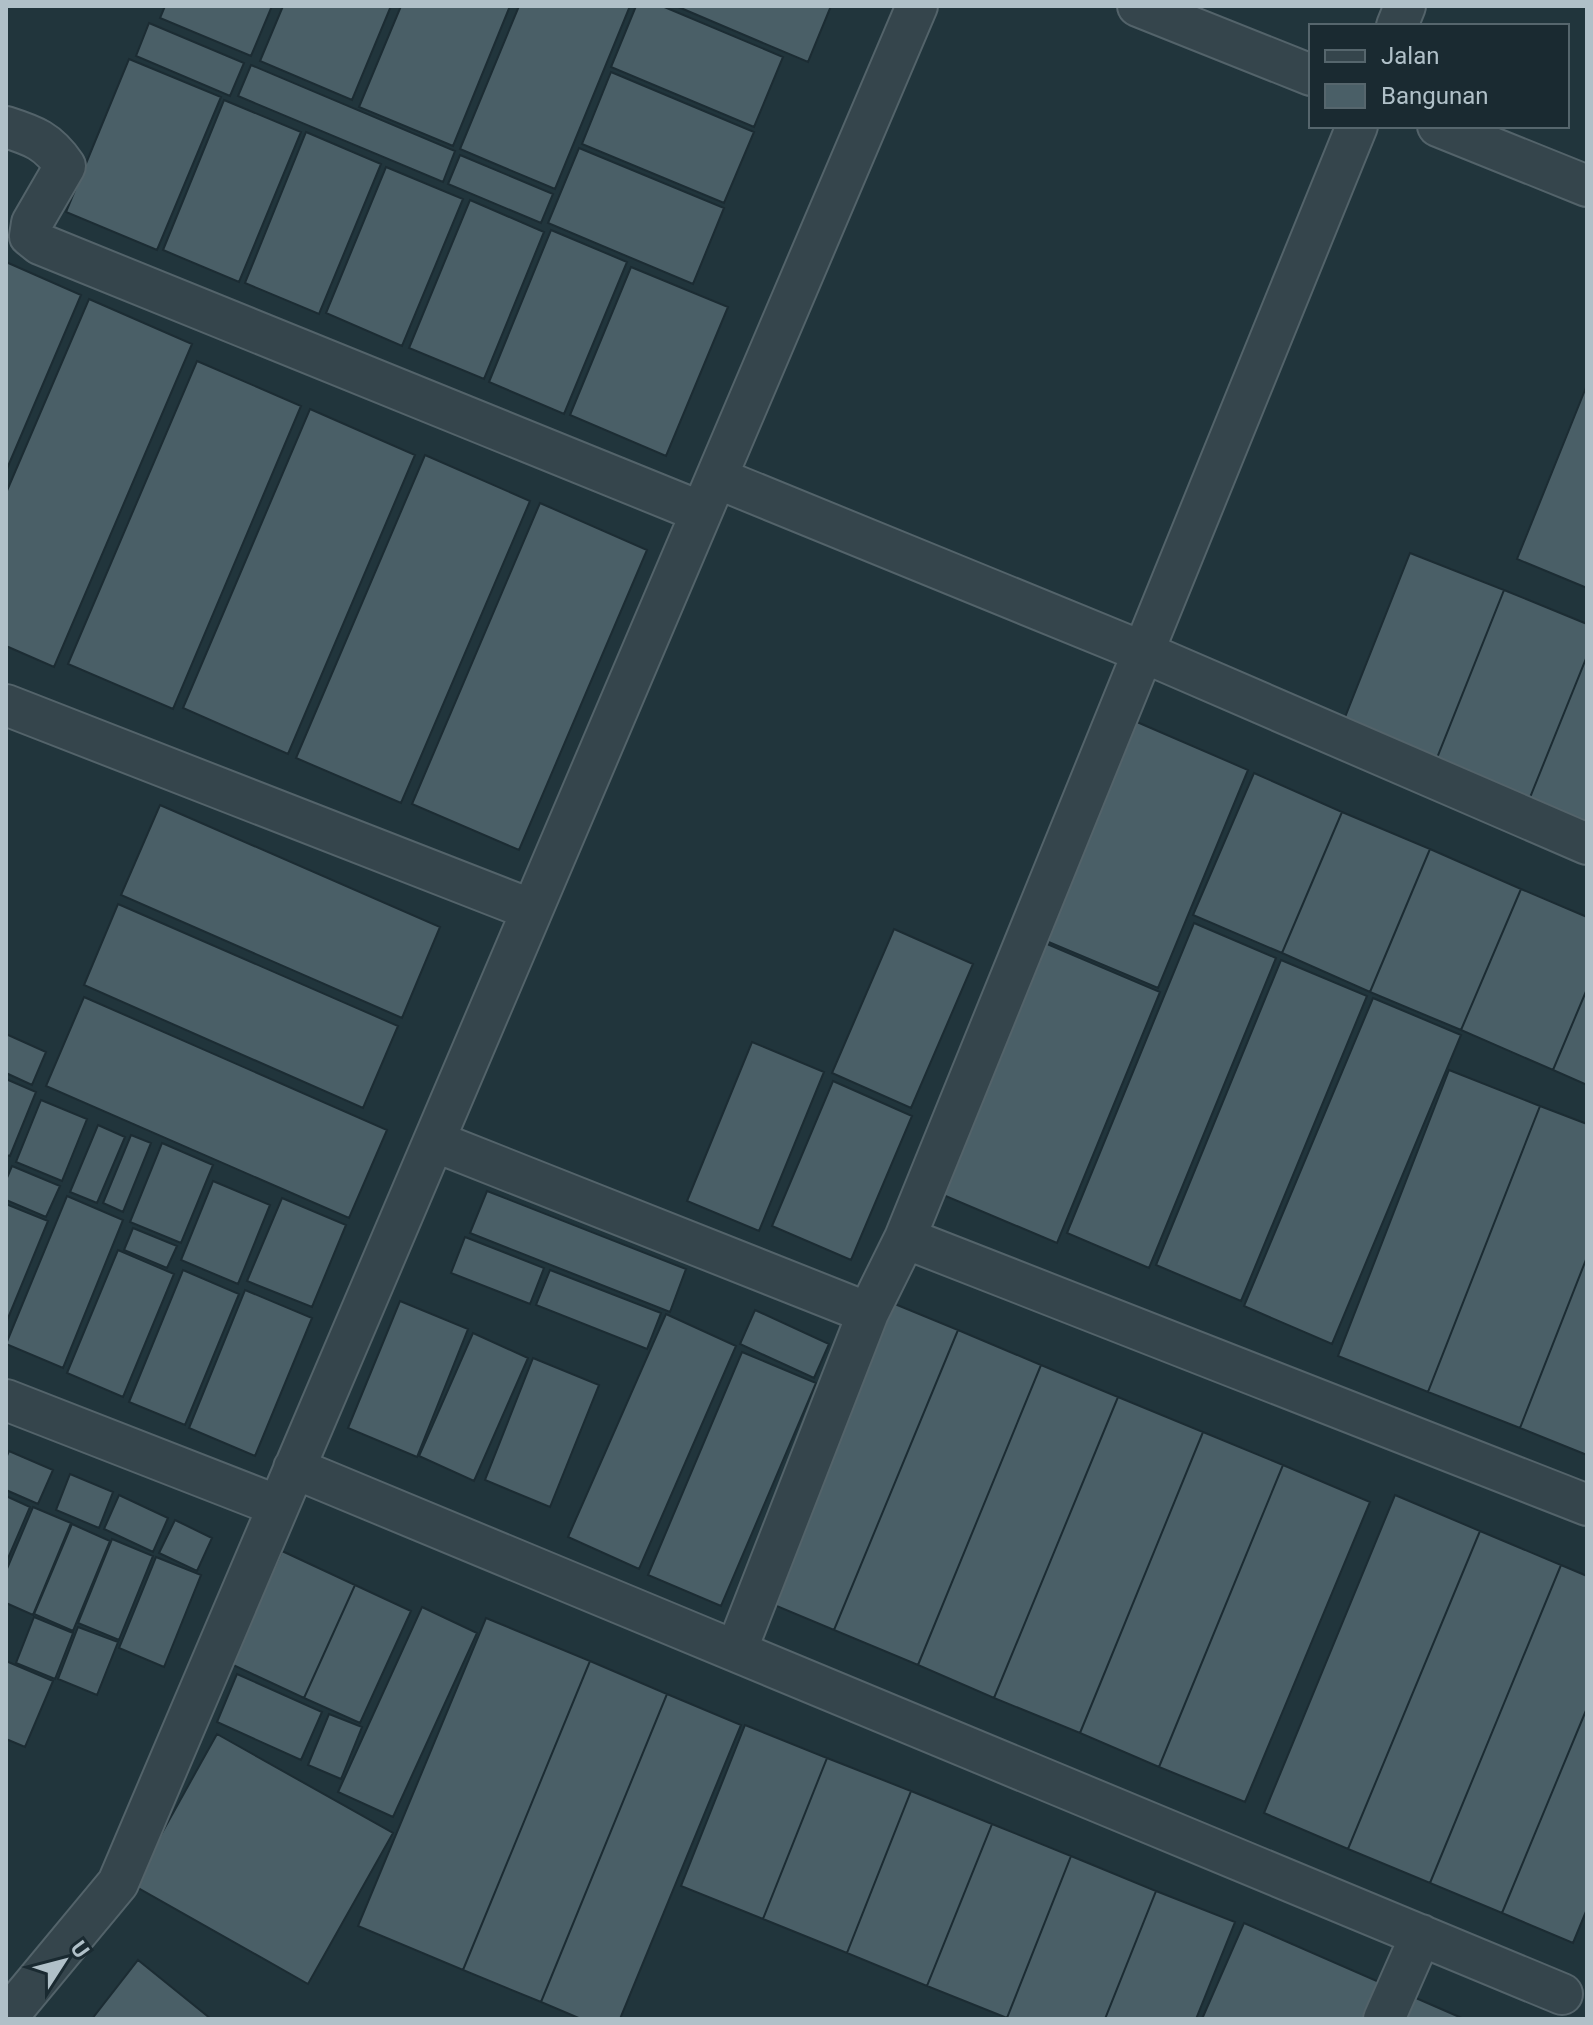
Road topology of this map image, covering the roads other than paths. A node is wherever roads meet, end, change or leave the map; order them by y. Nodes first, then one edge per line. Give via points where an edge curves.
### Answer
1 (917, 6) edge
2 (1138, 6) edge
3 (1309, 74) edge
4 (6, 127) edge
5 (1356, 128) edge
6 (1443, 128) edge
7 (1587, 186) edge
8 (709, 495) junction
9 (1143, 652) junction
10 (6, 705) edge
11 (1587, 844) edge
12 (532, 910) junction
13 (434, 1141) junction
14 (905, 1238) junction
15 (868, 1313) junction
16 (6, 1400) edge
17 (294, 1468) junction
18 (1587, 1505) edge
19 (278, 1506) junction
20 (736, 1651) junction
21 (1421, 1935) junction
22 (1562, 1994) dead end
23 (6, 2018) edge
24 (1384, 2019) edge

1 - 8 lane
2 - 3 lane
4 - 8 lane via 36,137 55,150 65,166 32,223 30,236 40,244
5 - 9 lane
6 - 7 lane
8 - 9 lane
8 - 12 lane
9 - 11 lane
9 - 14 lane
10 - 12 lane
12 - 13 lane
13 - 15 lane
13 - 17 lane
14 - 15 lane
14 - 18 lane
15 - 20 lane
16 - 19 lane
17 - 19 lane
17 - 20 lane
19 - 23 lane via 118,1883
20 - 21 lane
21 - 22 lane
21 - 24 lane

